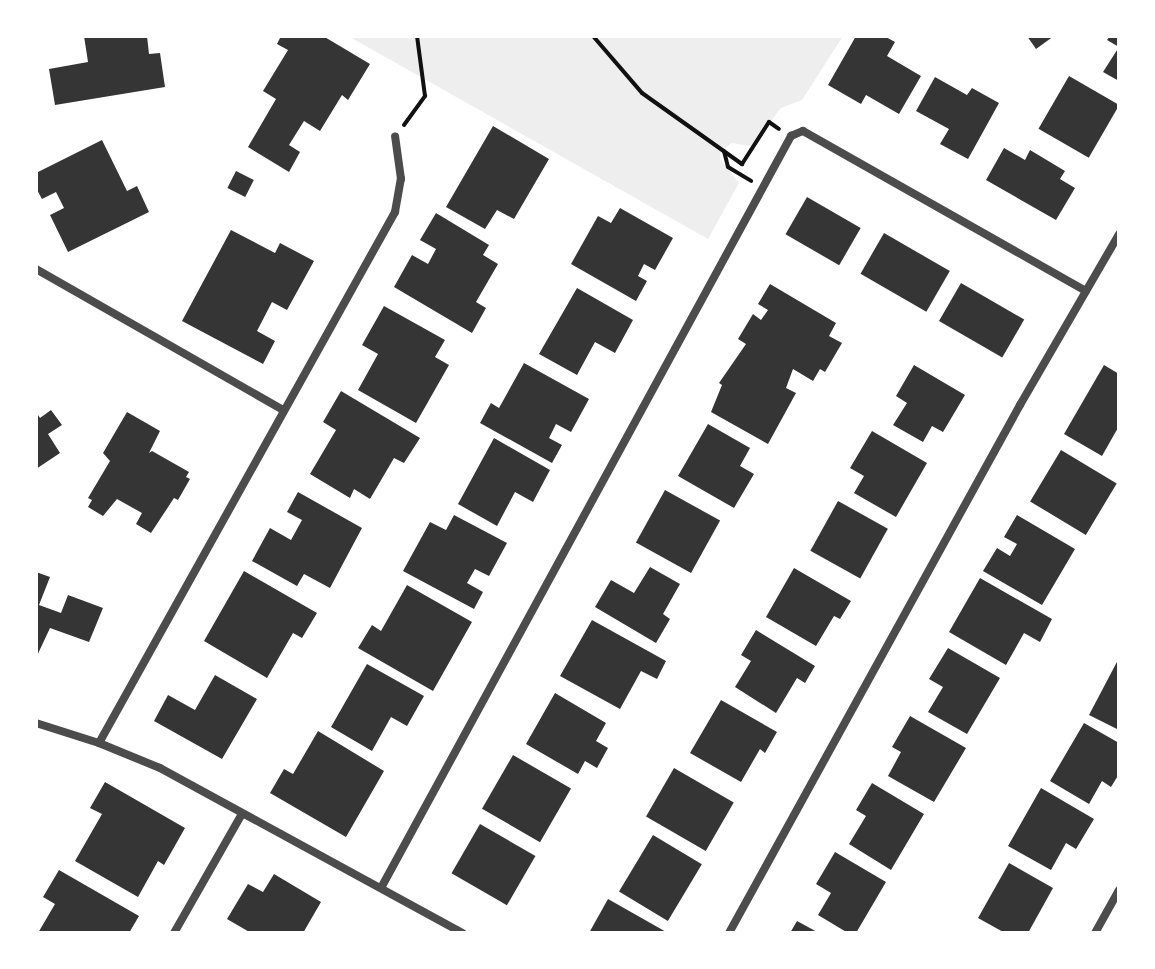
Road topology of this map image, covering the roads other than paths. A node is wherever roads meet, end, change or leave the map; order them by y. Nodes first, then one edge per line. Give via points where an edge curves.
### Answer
1 (395, 136) road end
2 (1119, 234) edge
3 (36, 269) edge
4 (1086, 291) junction
5 (283, 410) junction
6 (36, 723) edge
7 (99, 743) junction
8 (242, 814) junction
9 (381, 888) junction
10 (1119, 890) edge
11 (174, 933) edge
12 (463, 933) edge
13 (729, 933) edge
14 (1095, 933) edge

1 - 5 street via 401,179 395,212
2 - 4 street
3 - 5 street
4 - 9 street via 803,131 791,136
4 - 13 street
5 - 7 street
6 - 7 street
7 - 8 street via 160,768
8 - 9 street
8 - 11 street
9 - 12 street
10 - 14 street

